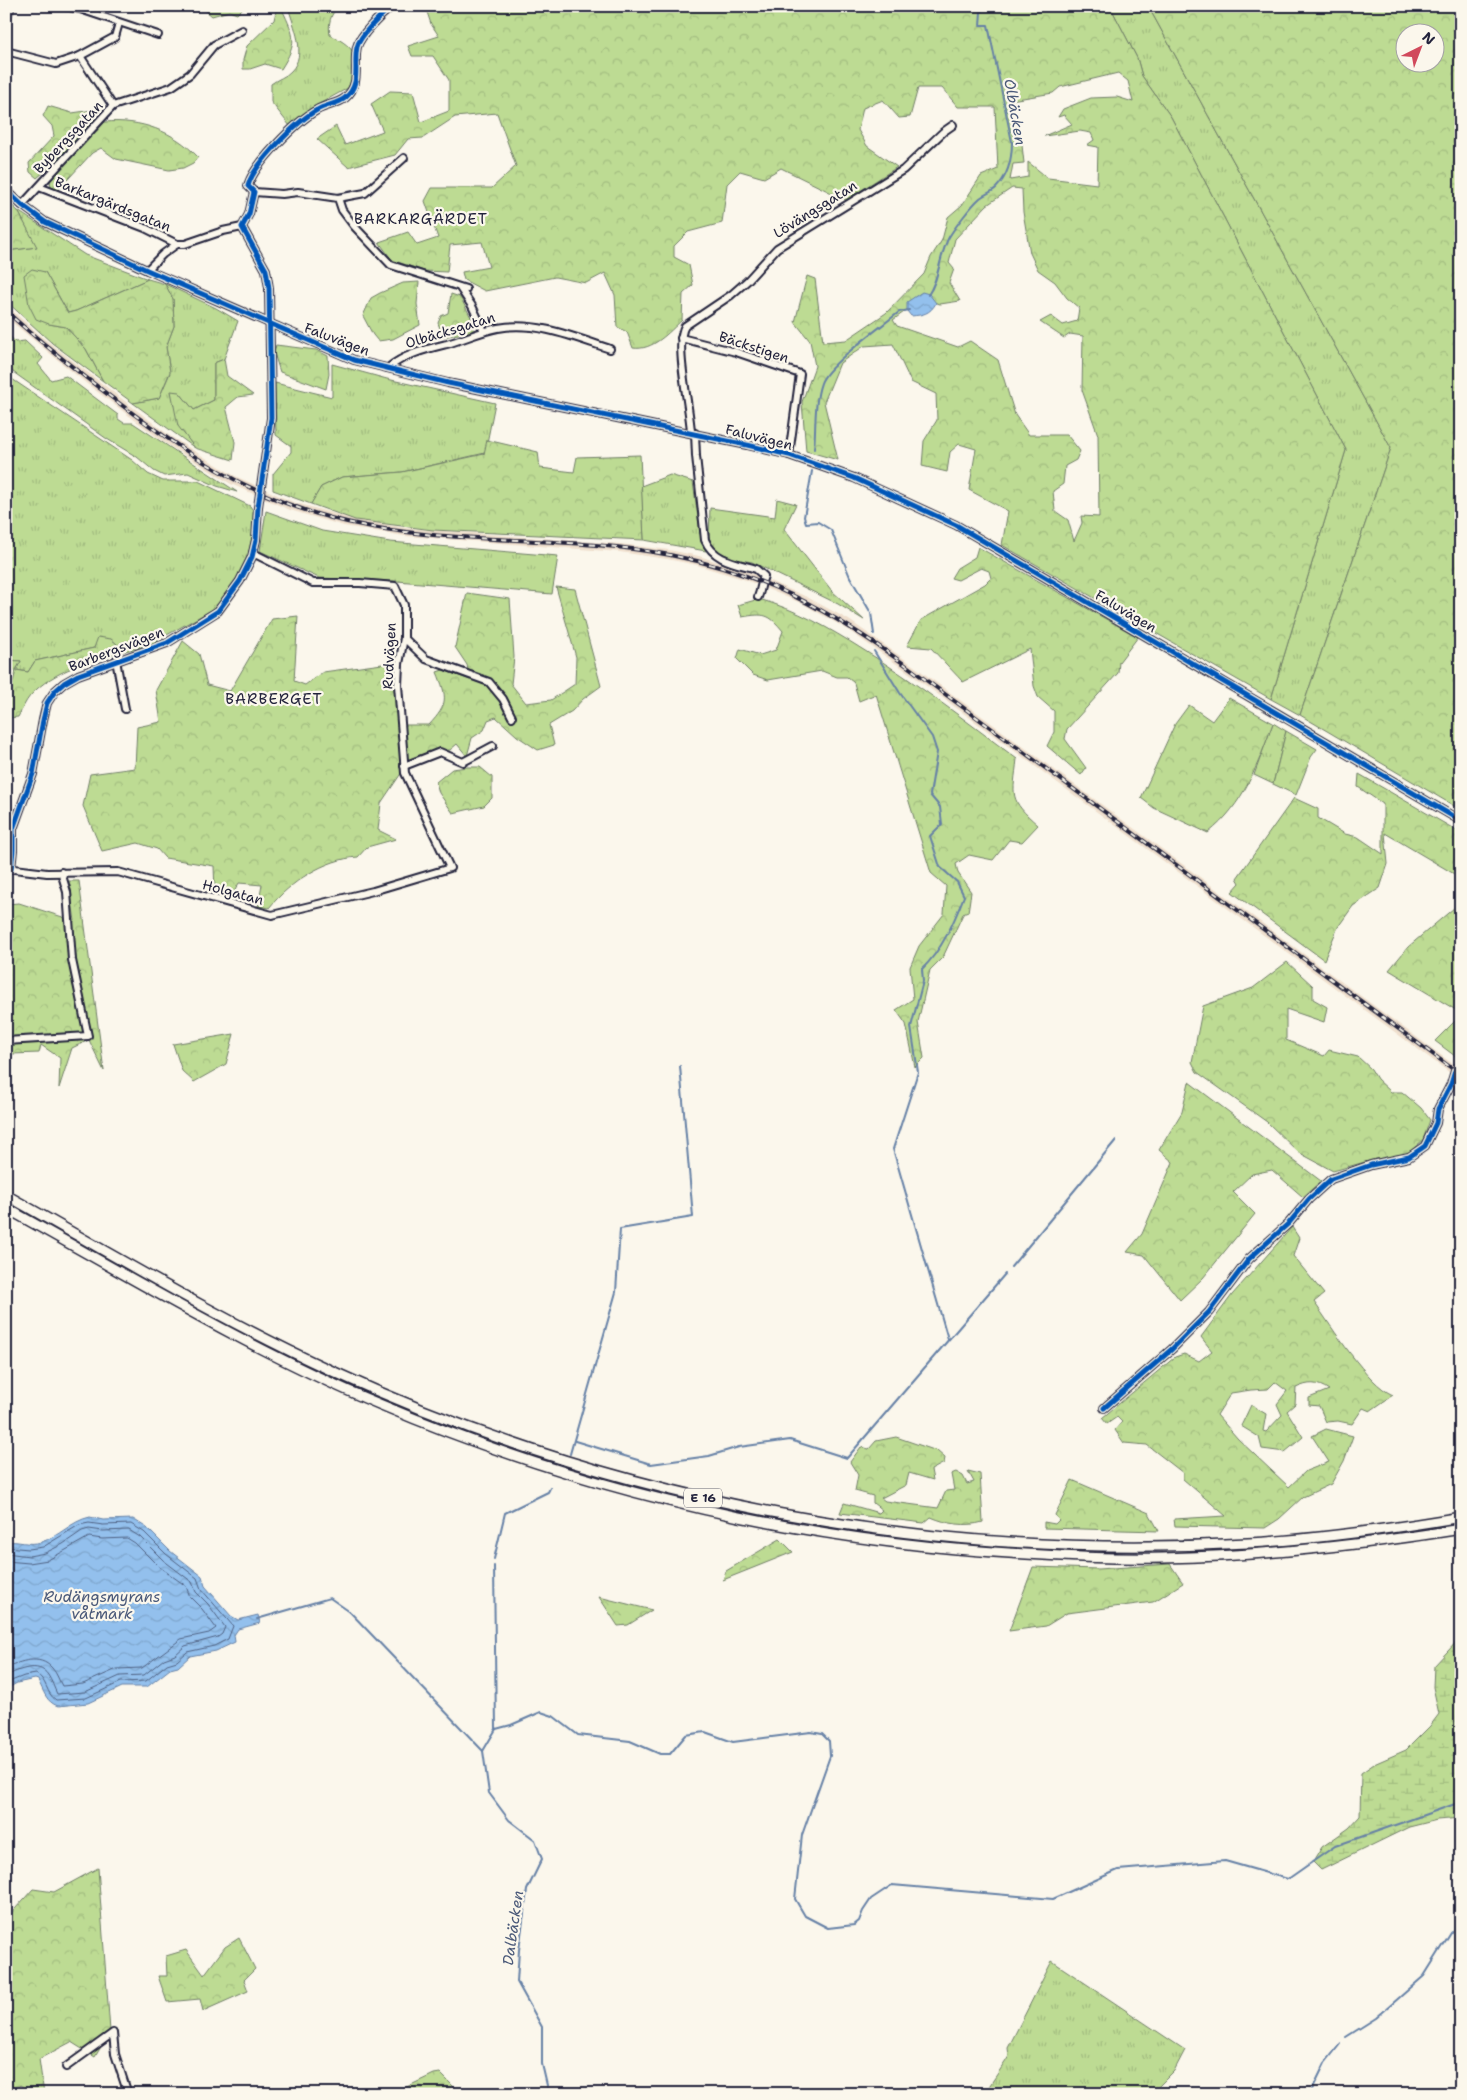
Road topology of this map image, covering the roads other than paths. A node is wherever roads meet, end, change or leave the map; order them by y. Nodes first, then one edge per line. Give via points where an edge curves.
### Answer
1 (11, 6) edge
2 (64, 6) edge
3 (392, 6) edge
4 (6, 19) edge
5 (119, 23) junction
6 (242, 30) dead end
7 (158, 34) dead end
8 (6, 51) edge
9 (80, 56) junction
10 (113, 106) junction
11 (953, 125) dead end
12 (404, 158) dead end
13 (38, 187) junction
14 (6, 190) edge
15 (254, 192) junction
16 (338, 198) junction
17 (22, 205) junction
18 (242, 227) junction
19 (177, 244) junction
20 (147, 270) junction
21 (269, 324) junction
22 (484, 331) junction
23 (681, 338) junction
24 (610, 349) dead end
25 (388, 368) junction
26 (693, 433) junction
27 (789, 455) junction
28 (253, 553) junction
29 (758, 598) dead end
30 (404, 638) junction
31 (116, 660) junction
32 (125, 709) dead end
33 (512, 717) dead end
34 (493, 746) dead end
35 (404, 766) junction
36 (1461, 821) edge
37 (9, 868) edge
38 (450, 868) joint
39 (61, 872) junction
40 (6, 1041) edge
41 (1461, 1063) edge
42 (6, 1195) edge
43 (6, 1208) edge
44 (1104, 1408) dead end
45 (1461, 1517) edge
46 (1461, 1529) edge
47 (66, 2067) dead end
48 (128, 2094) edge

1 - 4 street
2 - 5 street
3 - 15 street via 366,32 357,47 356,82 346,98 316,110 282,139 250,176 248,186
5 - 7 street
5 - 9 street via 115,37
6 - 10 street, Bybergsgatan via 214,45 190,74 171,87
8 - 9 street via 56,64
9 - 10 street
10 - 13 street, Bybergsgatan
11 - 23 street, Lövängsgatan via 903,170 777,248 747,281 685,326
12 - 16 street via 364,193
13 - 17 street, Bybergsgatan
13 - 19 street, Barkargärdsgatan via 145,228
14 - 17 street, Faluvägen
15 - 16 street via 298,192
15 - 18 street
16 - 22 street via 354,226 391,265 463,289
17 - 20 street, Faluvägen via 45,222
18 - 19 street, Barkargärdsgatan
18 - 21 street, Barbergsvägen via 266,270
19 - 20 street, Barkargärdsgatan
20 - 21 street, Faluvägen
21 - 25 street, Faluvägen via 354,360
21 - 28 street, Barbergsvägen via 271,418
22 - 24 street, Olbäcksgatan via 525,326
22 - 25 street, Olbäcksgatan via 398,360
23 - 26 street
23 - 27 street, Bäckstigen via 736,352 800,374
25 - 26 street, Faluvägen
26 - 27 street, Faluvägen
26 - 29 street via 705,540 715,555 761,572 764,576
27 - 36 street, Faluvägen via 854,478 956,525
28 - 30 street, Rudvägen via 313,583 395,586 404,605
28 - 31 street, Barbergsvägen via 240,581 218,611 167,642
30 - 33 street via 426,659 489,682
30 - 35 street, Rudvägen via 398,685
31 - 32 street
31 - 37 street, Barbergsvägen via 64,682 47,703 33,774 13,829
34 - 35 street via 462,762 440,752
35 - 38 street, Rudvägen
37 - 39 street, Holgatan
38 - 39 street, Holgatan via 272,916 118,872
39 - 40 street via 67,892 72,960 88,1036
41 - 44 street via 1454,1071 1425,1146 1410,1157 1330,1178 1289,1223 1248,1259 1209,1312 1172,1350
42 - 45 highway, E 16 via 234,1321 384,1394 494,1438 556,1458 724,1503 805,1519 956,1539 1088,1546 1251,1543 1340,1535
43 - 46 highway, E 16 via 272,1354 378,1404 552,1469 720,1514 878,1542 1087,1558 1163,1558 1334,1548
47 - 48 street via 113,2033

